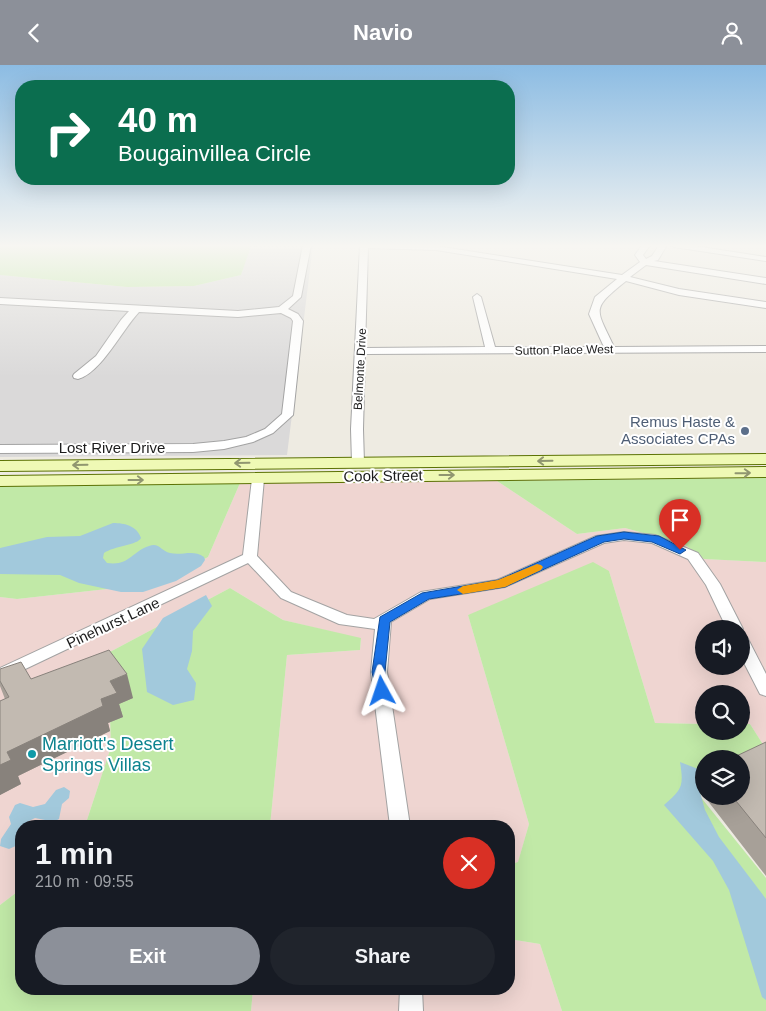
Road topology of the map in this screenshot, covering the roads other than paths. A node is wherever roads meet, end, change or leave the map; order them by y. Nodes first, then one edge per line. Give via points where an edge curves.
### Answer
1 (299, 289) edge
2 (363, 289) edge
3 (610, 289) edge
4 (668, 289) edge
5 (477, 297) dead end
6 (0, 301) edge
7 (766, 305) edge
8 (138, 308) junction
9 (282, 310) junction
10 (610, 349) junction
11 (766, 349) edge
12 (361, 351) junction
13 (490, 351) junction
14 (78, 376) dead end
15 (0, 449) edge
16 (716, 459) junction
17 (766, 459) edge
18 (358, 463) junction
19 (0, 466) edge
20 (766, 472) edge
21 (554, 474) junction
22 (258, 479) junction
23 (0, 481) edge
24 (250, 557) junction
25 (384, 620) junction
26 (731, 620) edge
27 (750, 659) edge
28 (0, 675) edge
29 (766, 690) edge
30 (399, 820) edge
31 (411, 995) edge
32 (411, 1011) edge

1 - 9 street via 297,297
2 - 12 street, Belmonte Drive
3 - 10 street via 598,299 594,314
4 - 7 street
5 - 13 street
6 - 8 street
8 - 9 street via 238,314
8 - 14 street via 124,322 100,358
9 - 15 street, Lost River Drive via 298,321 287,415 269,431 249,440 193,448
10 - 11 street, Sutton Place West
10 - 13 street, Sutton Place West
12 - 13 street, Sutton Place West
12 - 18 street, Belmonte Drive
16 - 17 main road, Cook Street
16 -> 18 main road, Cook Street
16 - 21 main road via 709,466 699,467 599,469
18 -> 19 main road, Cook Street
18 - 22 main road via 262,472
21 -> 20 main road, Cook Street
22 -> 21 main road, Cook Street
23 -> 22 main road, Cook Street
22 - 24 street
24 - 25 street via 286,595 344,620 376,625
24 - 28 street, Pinehurst Lane
25 - 26 street via 426,595 500,584 602,539 624,536 655,539 693,556 713,584
25 - 30 street via 379,672
27 - 29 street
31 - 32 street

